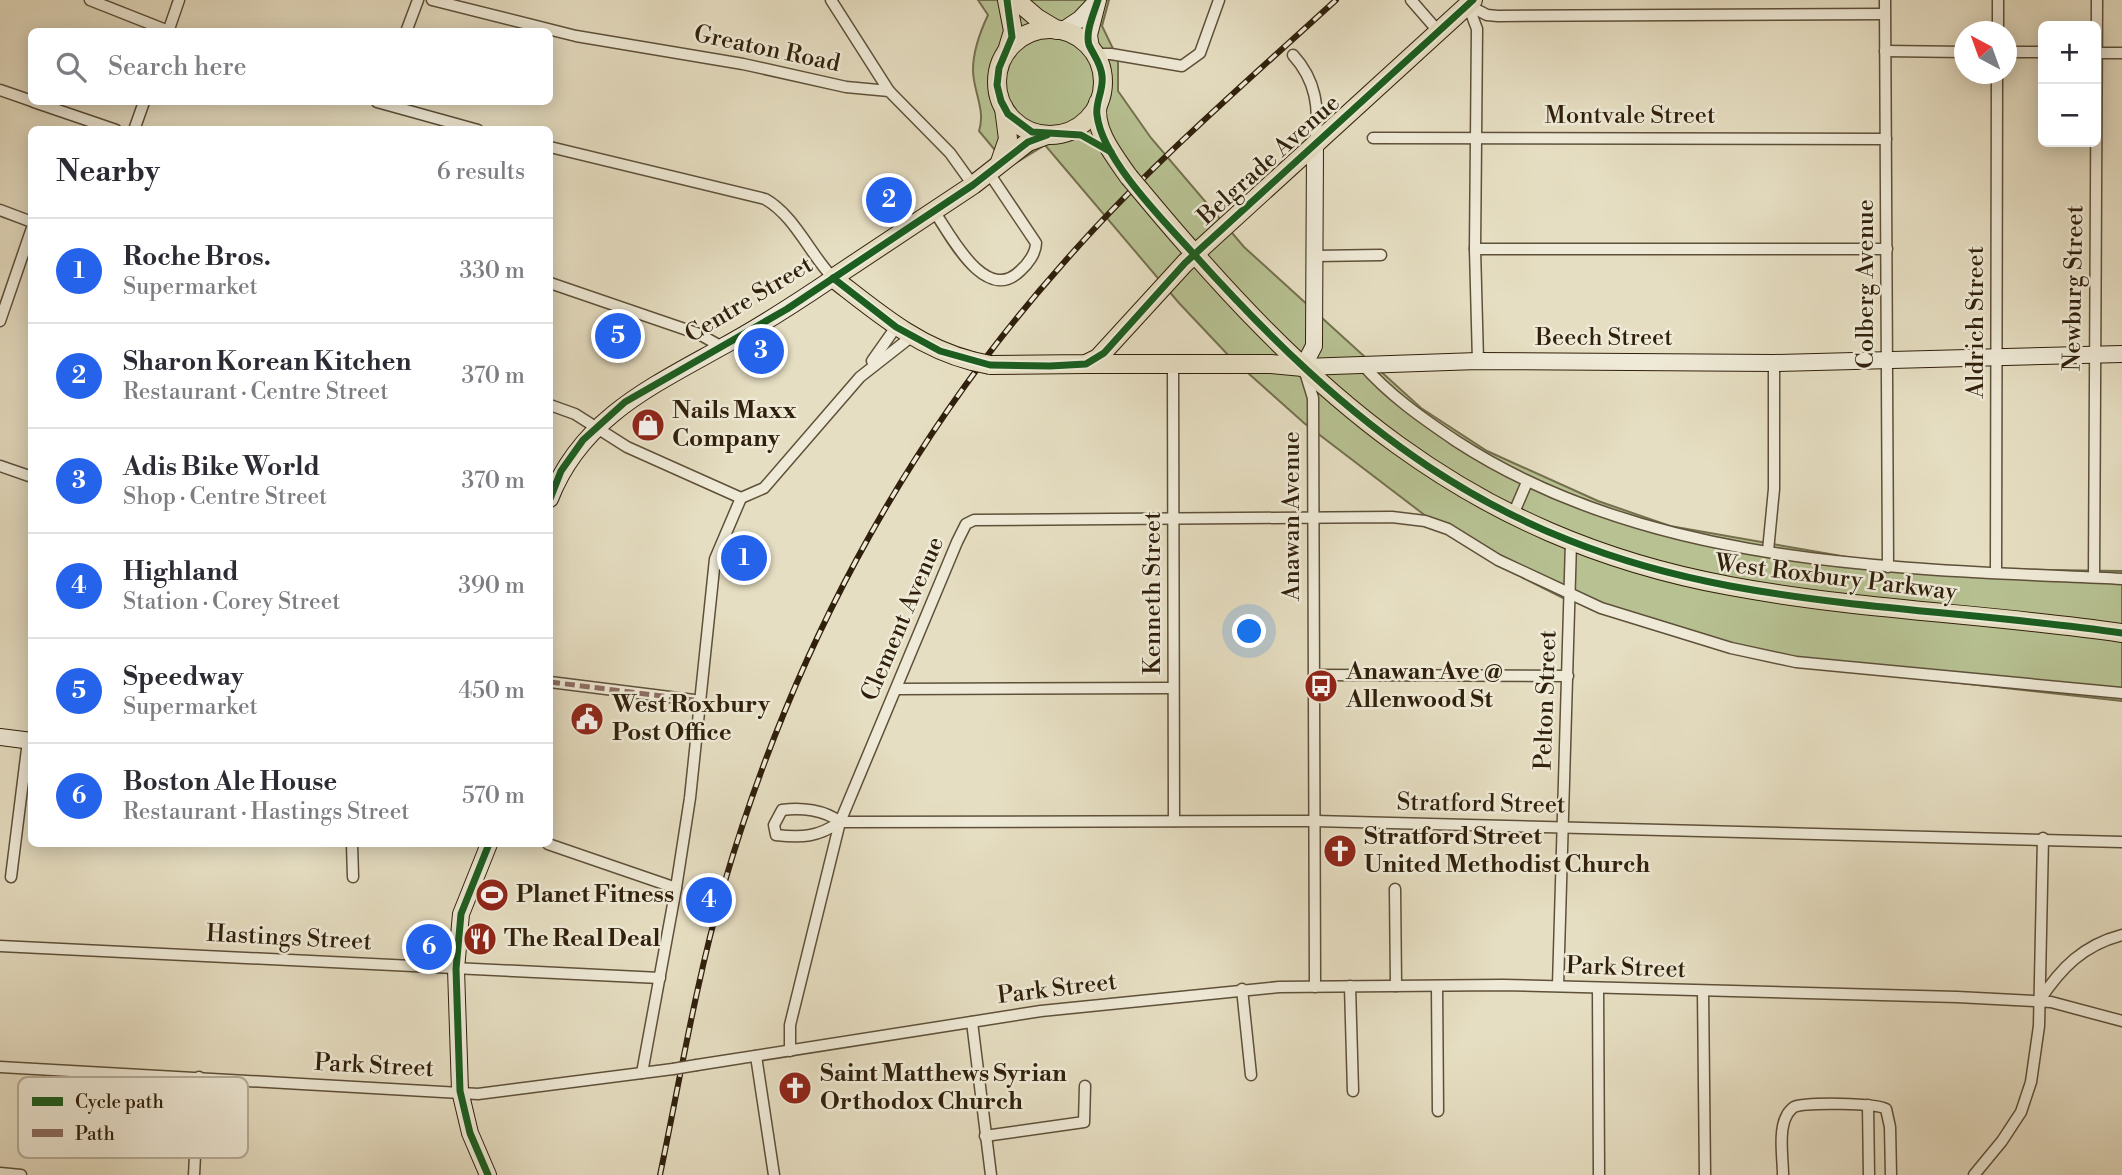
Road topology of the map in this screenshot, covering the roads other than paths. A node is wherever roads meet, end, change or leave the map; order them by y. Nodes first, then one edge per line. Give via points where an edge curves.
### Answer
1 (90, 0) edge
2 (178, 0) edge
3 (418, 0) edge
4 (432, 0) edge
5 (831, 0) edge
6 (1007, 0) edge
7 (1017, 0) edge
8 (1098, 0) edge
9 (1219, 0) edge
10 (1411, 0) edge
11 (1885, 0) edge
12 (1997, 0) edge
13 (2097, 0) edge
14 (1470, 2) edge
15 (1884, 14) junction
16 (1997, 21) edge
17 (2097, 21) edge
18 (161, 28) edge
19 (170, 28) edge
20 (408, 28) edge
21 (544, 28) edge
22 (553, 30) edge
23 (1060, 30) junction
24 (1438, 31) junction
25 (1885, 51) junction
26 (1093, 52) junction
27 (1954, 52) edge
28 (2017, 52) edge
29 (2038, 52) edge
30 (1006, 53) junction
31 (2101, 53) edge
32 (2122, 54) edge
33 (1293, 55) dead end
34 (1997, 84) edge
35 (2096, 84) edge
36 (0, 90) edge
37 (889, 91) junction
38 (28, 99) edge
39 (1098, 103) junction
40 (44, 105) edge
41 (143, 105) edge
42 (390, 105) edge
43 (1004, 108) junction
44 (105, 126) edge
45 (135, 126) edge
46 (464, 126) edge
47 (1055, 134) junction
48 (1477, 136) junction
49 (1373, 138) dead end
50 (1886, 139) junction
51 (1315, 145) junction
52 (553, 148) edge
53 (1111, 152) junction
54 (994, 168) junction
55 (973, 185) junction
56 (0, 210) edge
57 (934, 211) junction
58 (28, 220) edge
59 (28, 240) edge
60 (1886, 248) junction
61 (1475, 249) junction
62 (1194, 254) junction
63 (1381, 255) dead end
64 (1314, 256) junction
65 (833, 278) junction
66 (553, 284) edge
67 (0, 321) edge
68 (904, 332) junction
69 (722, 347) junction
70 (2095, 354) junction
71 (2122, 354) edge
72 (1997, 358) junction
73 (1887, 360) junction
74 (1478, 361) junction
75 (1774, 363) junction
76 (1086, 364) junction
77 (1362, 364) junction
78 (1173, 365) junction
79 (1303, 367) junction
80 (867, 369) junction
81 (553, 406) edge
82 (594, 428) junction
83 (0, 466) edge
84 (28, 476) edge
85 (1527, 482) junction
86 (553, 491) edge
87 (741, 498) junction
88 (1512, 517) junction
89 (1175, 519) junction
90 (1314, 519) junction
91 (1571, 542) junction
92 (1768, 551) junction
93 (1888, 567) junction
94 (1996, 571) junction
95 (2094, 577) junction
96 (2122, 579) edge
97 (1571, 595) junction
98 (2122, 633) edge
99 (1316, 675) junction
100 (1568, 676) junction
101 (553, 682) edge
102 (1173, 688) junction
103 (897, 689) junction
104 (2122, 693) edge
105 (694, 700) dead end
106 (0, 737) edge
107 (28, 741) edge
108 (28, 755) edge
109 (1174, 821) junction
110 (1315, 821) junction
111 (840, 822) junction
112 (1561, 827) junction
113 (2043, 838) junction
114 (2122, 842) edge
115 (553, 846) edge
116 (352, 847) edge
117 (488, 847) edge
118 (11, 877) dead end
119 (352, 877) dead end
120 (676, 888) junction
121 (1395, 889) dead end
122 (2122, 935) edge
123 (0, 946) edge
124 (456, 969) junction
125 (660, 978) junction
126 (1350, 986) junction
127 (1396, 986) junction
128 (1437, 986) junction
129 (1559, 986) junction
130 (1315, 987) junction
131 (1598, 988) junction
132 (1242, 989) junction
133 (1703, 991) junction
134 (2039, 1001) junction
135 (2122, 1021) edge
136 (972, 1022) junction
137 (790, 1051) junction
138 (756, 1056) junction
139 (0, 1067) edge
140 (642, 1073) junction
141 (1251, 1075) dead end
142 (199, 1077) edge
143 (248, 1080) edge
144 (1085, 1086) dead end
145 (460, 1091) junction
146 (1353, 1091) dead end
147 (1868, 1105) junction
148 (1438, 1111) dead end
149 (985, 1136) junction
150 (0, 1173) edge
151 (21, 1175) edge
152 (488, 1175) edge
153 (774, 1175) edge
154 (990, 1175) edge
155 (1599, 1175) edge
156 (1705, 1175) edge
157 (1783, 1175) edge
158 (1869, 1175) edge
159 (1891, 1175) edge
160 (1974, 1175) edge

1 - 18 street
2 - 19 street
3 - 20 street
4 - 21 street, Greaton Road
5 - 37 street
6 - 30 main road via 1013,31
7 - 23 main road via 1032,15
8 - 23 street via 1080,19
8 - 26 street via 1088,35
9 - 26 street via 1200,53 1182,66
10 - 24 street
11 - 15 street, Colberg Avenue
12 - 16 street
13 - 17 street, Newburg Street
14 - 15 street via 1487,15 1498,16
14 - 24 main road, Belgrade Avenue
14 - 48 street via 1477,29
15 - 25 street, Colberg Avenue
22 - 37 street, Greaton Road via 846,87
23 - 26 main road via 1075,35
23 - 30 main road via 1030,33
24 - 51 main road, Belgrade Avenue
25 - 27 street
25 - 50 street, Colberg Avenue
26 - 39 main road via 1103,79
28 - 29 street
30 - 43 main road via 998,85
31 - 32 street
33 - 51 street via 1316,99
34 - 72 street, Aldrich Street
35 - 70 street, Newburg Street
36 - 38 street
37 - 55 street via 950,153
39 - 47 main road via 1086,120
39 - 53 main road, West Roxbury Parkway via 1097,118
40 - 44 street
41 - 45 street
42 - 46 street
43 - 47 main road via 1019,125
43 - 54 main road via 1008,139
47 - 53 main road, West Roxbury Parkway via 1086,136
47 - 54 main road, Centre Street via 1028,142
48 - 49 street, Montvale Street
48 - 50 street, Montvale Street
48 - 61 street
50 - 60 street, Colberg Avenue
51 - 62 main road, Belgrade Avenue
51 - 64 street
52 - 65 street via 765,199 785,216
53 - 62 main road, West Roxbury Parkway
54 - 55 main road, Centre Street
54 - 57 street via 1036,243 1036,250 1013,277 1004,280 979,273
55 - 57 main road, Centre Street
56 - 58 street
57 - 65 main road, Centre Street
59 - 67 street
60 - 61 street
60 - 73 street, Colberg Avenue
61 - 74 street
62 - 76 main road, Belgrade Avenue via 1110,347
62 - 79 main road, West Roxbury Parkway
63 - 64 street
64 - 79 street via 1314,346
65 - 68 main road
65 - 69 street, Centre Street
66 - 69 street via 699,334
68 - 76 main road via 940,351 981,363
68 - 80 street
68 - 80 street
69 - 82 street, Centre Street via 629,399
70 - 71 street, Beech Street
70 - 72 street, Beech Street
70 - 95 street, Newburg Street
72 - 73 street, Beech Street
72 - 94 street, Aldrich Street
73 - 75 street, Beech Street
73 - 93 street, Colberg Avenue
74 - 75 street, Beech Street
74 - 77 street, Beech Street
75 - 92 street via 1774,489
76 - 78 main road, Beech Street
77 - 79 street, Beech Street
77 - 85 street, West Roxbury Parkway via 1417,415
78 - 79 main road, Beech Street
78 - 89 street, Kenneth Street
79 - 88 main road, West Roxbury Parkway via 1404,452
79 - 90 street, Anawan Avenue via 1314,398
80 - 87 street via 771,481 758,493
81 - 82 street
82 - 86 street, Centre Street via 561,471
82 - 87 street
83 - 84 street
85 - 88 street
85 - 92 street, West Roxbury Parkway via 1612,517
87 - 120 street via 715,559
88 - 91 main road, West Roxbury Parkway
89 - 90 street, Clement Avenue
89 - 102 street, Kenneth Street
89 - 103 street, Clement Avenue via 992,519 966,524
90 - 97 street, Clement Avenue via 1392,517 1425,522 1448,529 1498,560
90 - 99 street, Anawan Avenue
91 - 97 street, Pelton Street
91 - 98 main road, West Roxbury Parkway via 1654,568 1762,592
92 - 93 street, West Roxbury Parkway
93 - 94 street, West Roxbury Parkway
94 - 95 street, West Roxbury Parkway
95 - 96 street, West Roxbury Parkway
97 - 100 street, Pelton Street
97 - 104 street via 1669,630 1796,662
99 - 100 street
99 - 110 street, Anawan Avenue
100 - 112 street, Pelton Street
101 - 105 street
102 - 103 street
102 - 109 street, Kenneth Street
103 - 111 street, Clement Avenue
106 - 107 street
108 - 118 street
109 - 110 street, Stratford Street
109 - 111 street, Stratford Street
110 - 112 street, Stratford Street
110 - 130 street, Anawan Avenue
111 - 111 street, Stratford Street via 814,836 776,835 774,825 782,810 789,809 824,812
111 - 137 street, Clement Avenue via 790,1025
112 - 113 street, Stratford Street
112 - 129 street, Pelton Street
113 - 114 street, Stratford Street
113 - 134 street
115 - 120 street
116 - 119 street
117 - 124 street via 461,914
120 - 125 street
121 - 127 street
122 - 134 street via 2102,940 2074,957
123 - 124 street, Hastings Street
124 - 125 street, Hastings Street
124 - 145 street
125 - 140 street
126 - 127 street, Park Street
126 - 130 street, Park Street
126 - 146 street
127 - 128 street, Park Street
128 - 129 street, Park Street
128 - 148 street
129 - 131 street, Park Street
130 - 132 street, Park Street
131 - 133 street, Park Street
131 - 155 street
132 - 136 street, Park Street
132 - 141 street
133 - 134 street, Park Street
133 - 156 street
134 - 135 street, Park Street
134 - 160 street via 2037,1054 2021,1112
136 - 137 street, Park Street
136 - 149 street
137 - 138 street, Park Street
138 - 140 street, Park Street, bridge
138 - 153 street
139 - 142 street, Park Street
140 - 145 street, Park Street via 487,1093
143 - 145 street, Park Street
144 - 149 street via 1084,1122
145 - 152 street via 470,1133
147 - 157 street via 1794,1107 1784,1122
147 - 158 street
147 - 159 street via 1881,1106 1889,1115
149 - 154 street
150 - 151 street

